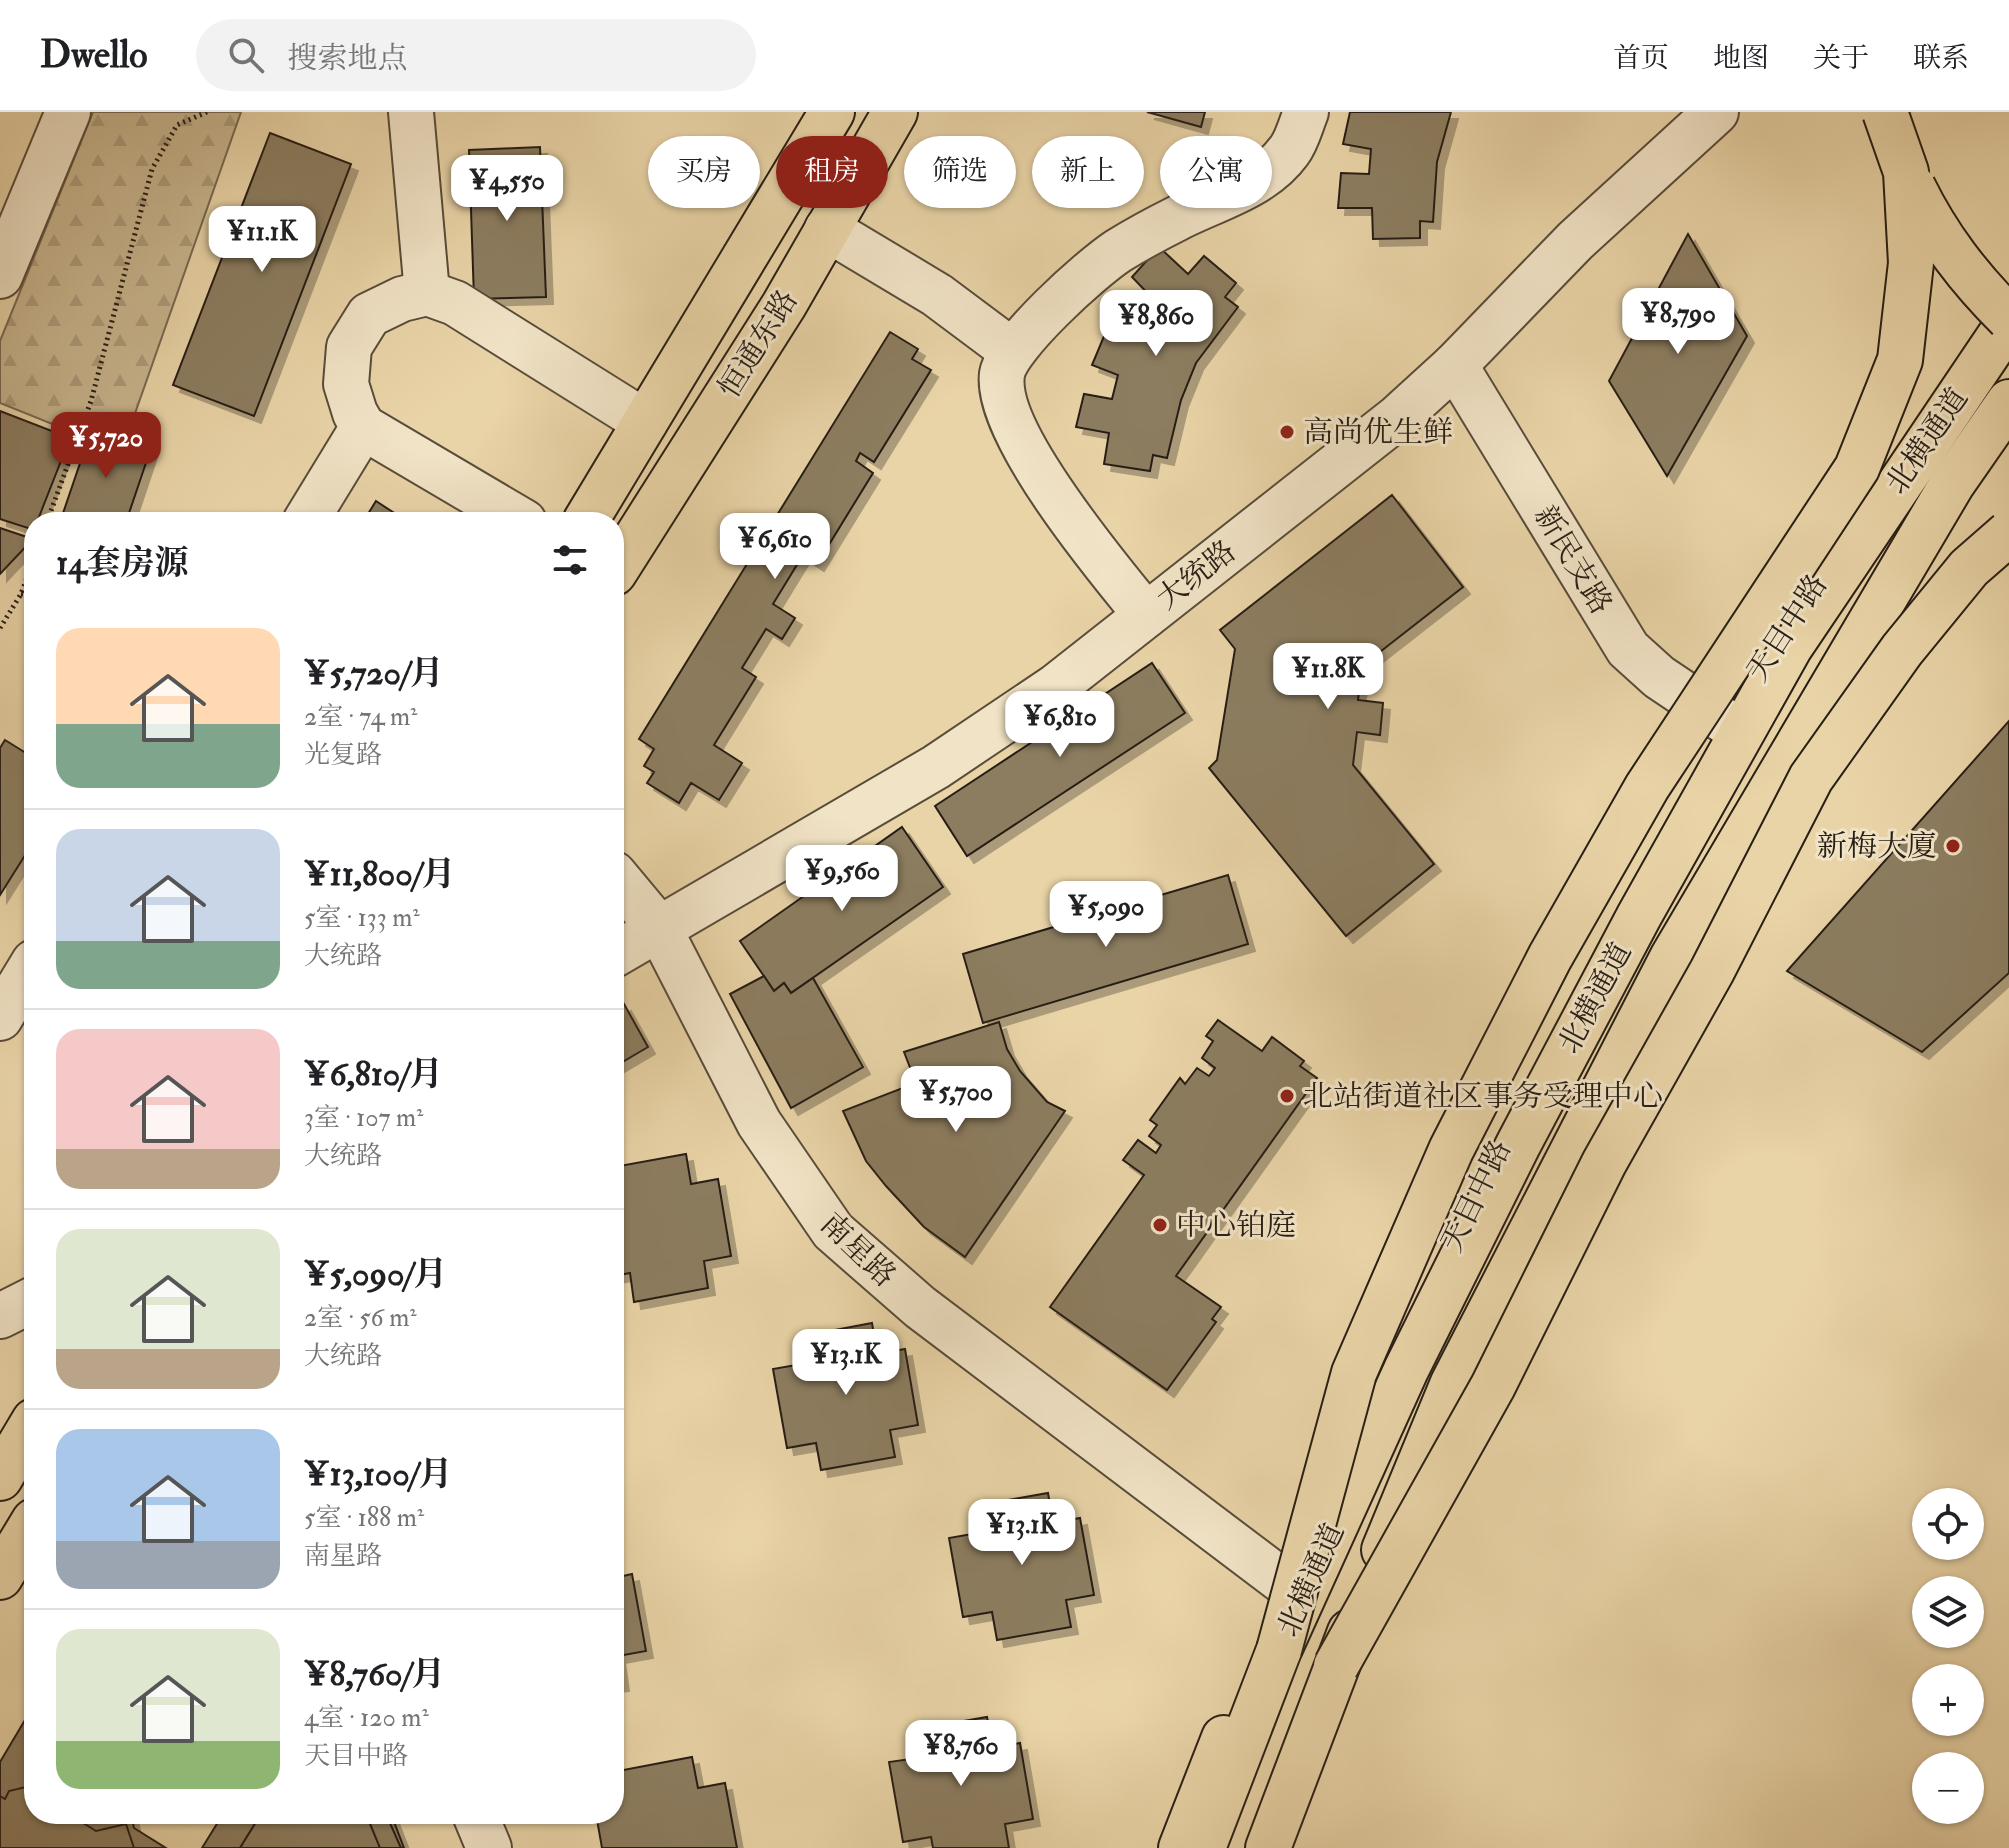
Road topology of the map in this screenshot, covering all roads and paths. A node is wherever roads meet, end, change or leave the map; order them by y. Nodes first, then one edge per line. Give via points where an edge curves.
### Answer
1 (68, 112) edge
2 (207, 112) edge
3 (411, 112) edge
4 (832, 112) edge
5 (895, 112) edge
6 (1306, 112) edge
7 (1716, 112) edge
8 (1888, 112) edge
9 (1906, 172) junction
10 (827, 229) junction
11 (0, 276) edge
12 (2009, 291) edge
13 (427, 293) junction
14 (2009, 320) edge
15 (1012, 351) junction
16 (1455, 365) junction
17 (2009, 402) edge
18 (645, 422) junction
19 (363, 427) junction
20 (2009, 429) edge
21 (51, 512) edge
22 (311, 512) edge
23 (507, 512) edge
24 (591, 512) edge
25 (2009, 533) edge
26 (624, 557) edge
27 (24, 586) edge
28 (21, 594) junction
29 (24, 594) edge
30 (1146, 615) junction
31 (0, 628) edge
32 (1726, 722) junction
33 (624, 886) edge
34 (659, 928) junction
35 (624, 949) edge
36 (24, 978) edge
37 (0, 1018) edge
38 (24, 1304) edge
39 (0, 1316) edge
40 (24, 1438) edge
41 (0, 1478) edge
42 (24, 1537) edge
43 (0, 1577) edge
44 (1289, 1586) junction
45 (1279, 1650) junction
46 (1336, 1666) junction
47 (479, 1824) edge
48 (489, 1848) edge
49 (1181, 1848) edge
50 (1203, 1848) edge
51 (1268, 1848) edge
52 (1276, 1848) edge

1 - 11 street
2 - 21 path via 177,125 152,169 91,401
3 - 13 street
4 - 18 main road, 恒通东路
5 - 10 main road, 恒通东路
6 - 15 street via 1290,151 1264,173 1233,196 1179,217 1116,252
7 - 16 street, 大统路 via 1524,291
8 - 9 main road, bridge
9 - 14 main road, bridge via 1931,225
9 - 45 main road, bridge via 1911,263 1900,360 1857,468 1647,787 1550,957 1451,1150 1354,1373
10 - 15 street via 937,295
10 - 26 main road, 恒通东路
12 - 32 main road, 天目中路
13 - 18 street via 455,303
13 - 19 street via 369,315 349,347 346,384
14 - 45 main road, 北横通道, bridge via 1790,647 1639,916 1406,1370
15 - 30 street via 1002,373 1004,395 1025,450
16 - 30 street, 大统路 via 1398,417
16 - 32 street, 新民支路 via 1628,649
17 - 46 main road, 北横通道, bridge via 1952,484 1672,958 1453,1383
18 - 24 main road, 恒通东路
19 - 22 street
19 - 23 street
20 - 52 main road via 1897,579 1526,1277 1451,1427
25 - 46 main road, bridge via 1969,568 1902,650 1811,778 1712,971 1604,1163 1493,1386
27 - 28 path
28 - 29 path
28 - 31 path
30 - 34 street, 大统路 via 1055,687 936,767
32 - 44 main road, 天目中路 via 1572,999
33 - 34 street, 南星路
34 - 35 street, 大统路
34 - 44 street, 南星路 via 759,1123 833,1231 920,1307
36 - 37 street
38 - 39 street
40 - 41 main road
42 - 43 main road
44 - 49 main road, 天目中路
45 - 50 main road, 北横通道
46 - 51 main road, 北横通道
47 - 48 street

